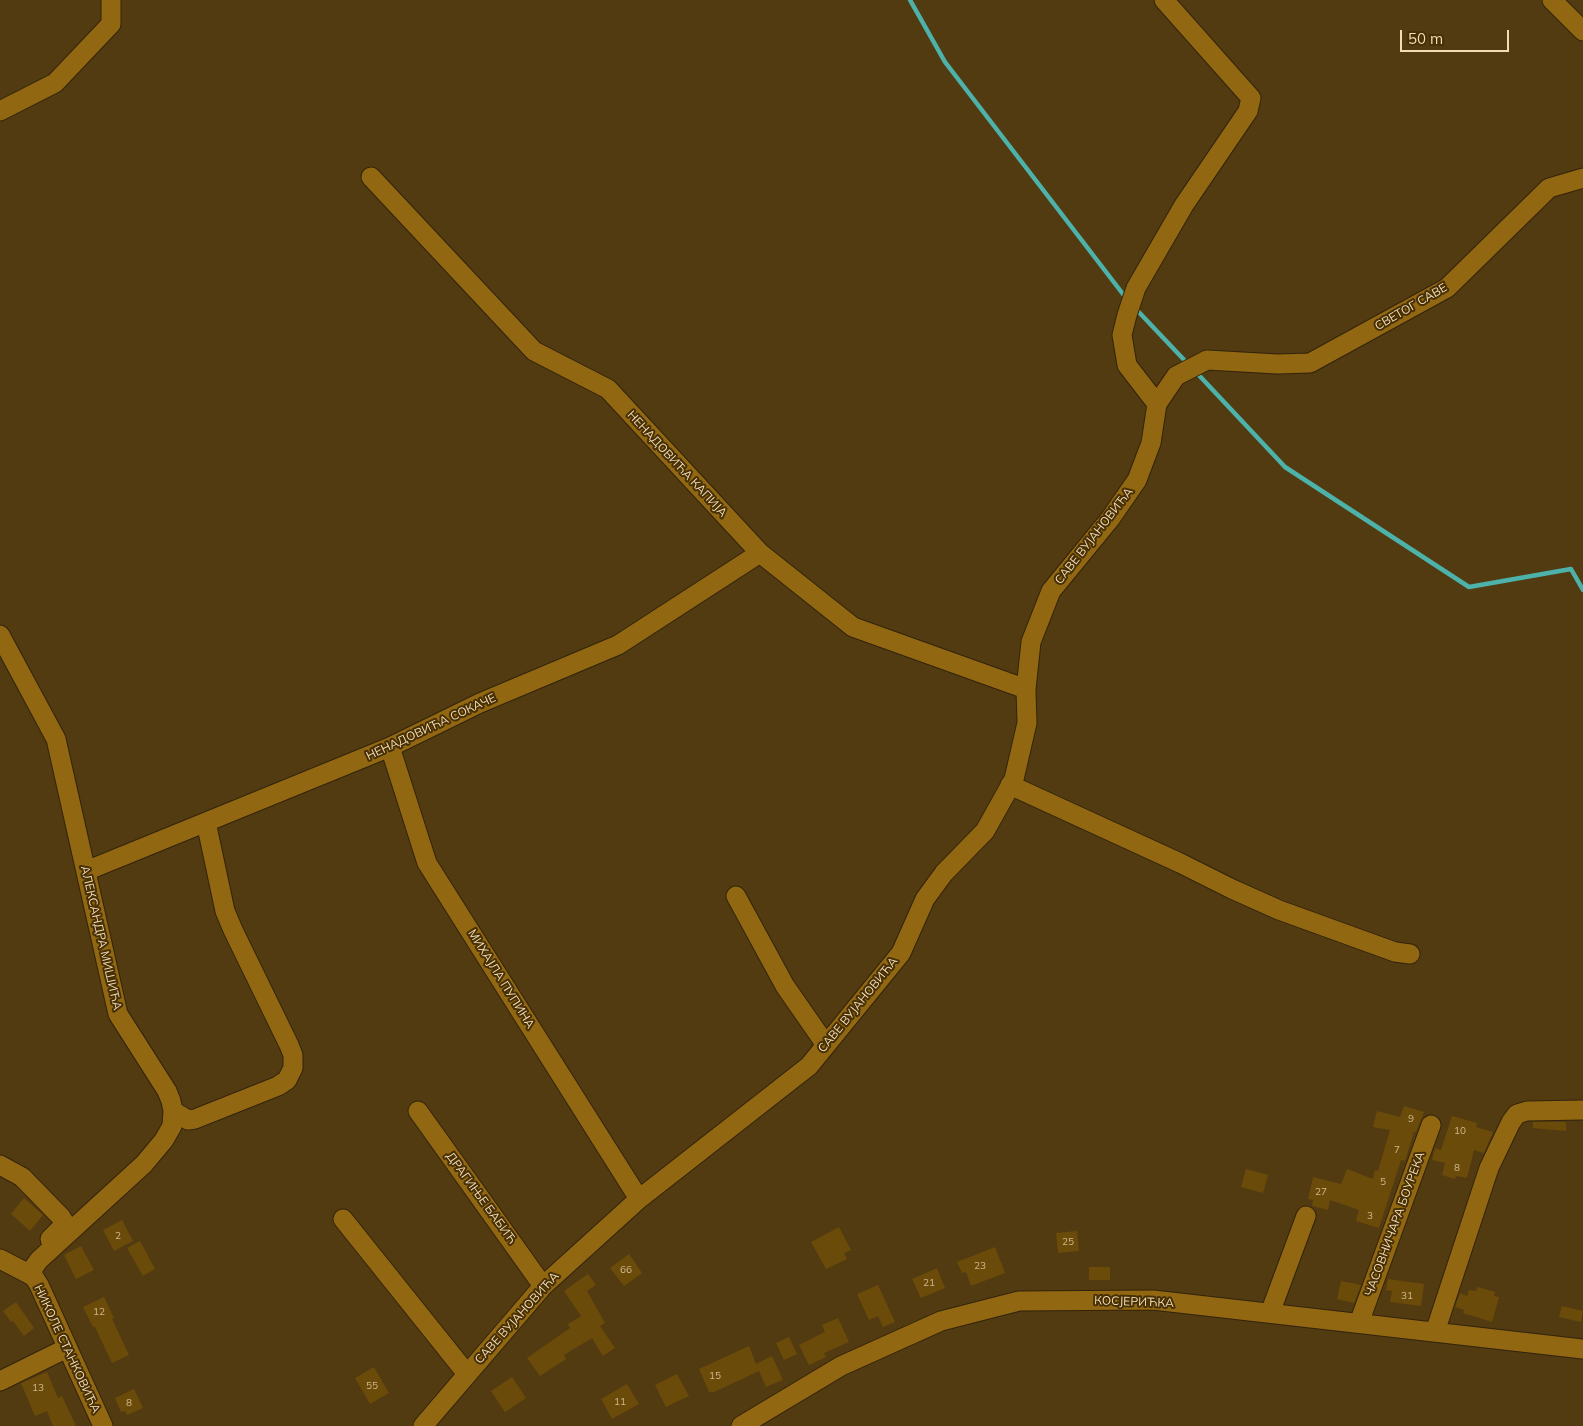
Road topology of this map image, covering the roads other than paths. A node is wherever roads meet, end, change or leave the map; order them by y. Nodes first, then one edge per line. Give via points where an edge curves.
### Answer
1 (111, 0) edge
2 (1164, 0) edge
3 (1552, 0) edge
4 (1583, 31) edge
5 (0, 111) edge
6 (370, 177) dead end
7 (1583, 178) edge
8 (1207, 360) joint
9 (1157, 404) junction
10 (760, 553) junction
11 (0, 635) edge
12 (1026, 689) junction
13 (390, 747) junction
14 (1010, 785) junction
15 (206, 822) junction
16 (86, 871) junction
17 (736, 896) dead end
18 (1410, 954) dead end
19 (826, 1045) junction
20 (418, 1110) dead end
21 (1583, 1110) edge
22 (173, 1111) junction
23 (1431, 1125) dead end
24 (0, 1165) edge
25 (639, 1199) junction
26 (1306, 1216) dead end
27 (343, 1219) dead end
28 (0, 1259) edge
29 (34, 1267) junction
30 (543, 1286) junction
31 (1270, 1313) junction
32 (1358, 1323) junction
33 (1435, 1332) junction
34 (67, 1348) junction
35 (1583, 1349) edge
36 (467, 1374) junction
37 (0, 1381) edge
38 (103, 1426) edge
39 (423, 1426) edge
40 (740, 1426) edge

1 - 5 street via 111,24 54,83
2 - 9 street via 1251,98 1248,111 1184,205 1136,288 1127,315 1122,335 1127,366
3 - 4 street
6 - 10 street, НЕНАДОВИЋА КАПИЈА via 534,351 608,389
7 - 8 street, СВЕТОГ САВЕ via 1549,188 1447,288 1310,363
8 - 9 street, САВЕ ВУЈАНОВИЋА via 1176,376
9 - 12 street, САВЕ ВУЈАНОВИЋА via 1151,443 1137,480 1110,519 1051,591 1031,642
10 - 12 street, НЕНАДОВИЋА КАПИЈА via 853,627
10 - 13 street, НЕНАДОВИЋА СОКАЧЕ via 618,645
11 - 16 street, АЛЕКСАНДРА МИШИЋА via 56,739
12 - 14 street, САВЕ ВУЈАНОВИЋА via 1028,723
13 - 15 street, НЕНАДОВИЋА СОКАЧЕ
13 - 25 street, МИХАЈЛА ПУПИНА via 427,863
14 - 18 street via 1279,910 1395,952
14 - 19 street, САВЕ ВУЈАНОВИЋА via 985,830 944,873 925,899 901,952
15 - 16 street, НЕНАДОВИЋА СОКАЧЕ
15 - 22 street via 226,911 289,1044 293,1068 287,1080 278,1086 195,1120 188,1120
16 - 22 street, АЛЕКСАНДРА МИШИЋА via 118,1014 167,1091
17 - 19 street via 785,986
19 - 25 street, САВЕ ВУЈАНОВИЋА via 809,1066
20 - 30 street, ДРАГИЊЕ БАБИЋ
21 - 33 street via 1527,1111 1517,1114 1511,1122 1489,1168
22 - 29 street via 172,1126 144,1164
23 - 32 street, ЧАСОВНИЧАРА БОУРЕКА
24 - 29 street via 22,1177 64,1222 37,1254
25 - 30 street, САВЕ ВУЈАНОВИЋА
26 - 31 street
27 - 36 street
28 - 29 street
29 - 34 street, НИКОЛЕ СТАНКОВИЋА via 34,1278
30 - 36 street, САВЕ ВУЈАНОВИЋА
31 - 32 street, КОСЈЕРИЋКА
31 - 40 street, КОСЈЕРИЋКА via 1154,1300 1019,1301 941,1321 842,1366
32 - 33 street, КОСЈЕРИЋКА
33 - 35 street, КОСЈЕРИЋКА
34 - 37 street
34 - 38 street, НИКОЛЕ СТАНКОВИЋА
36 - 39 street, САВЕ ВУЈАНОВИЋА

